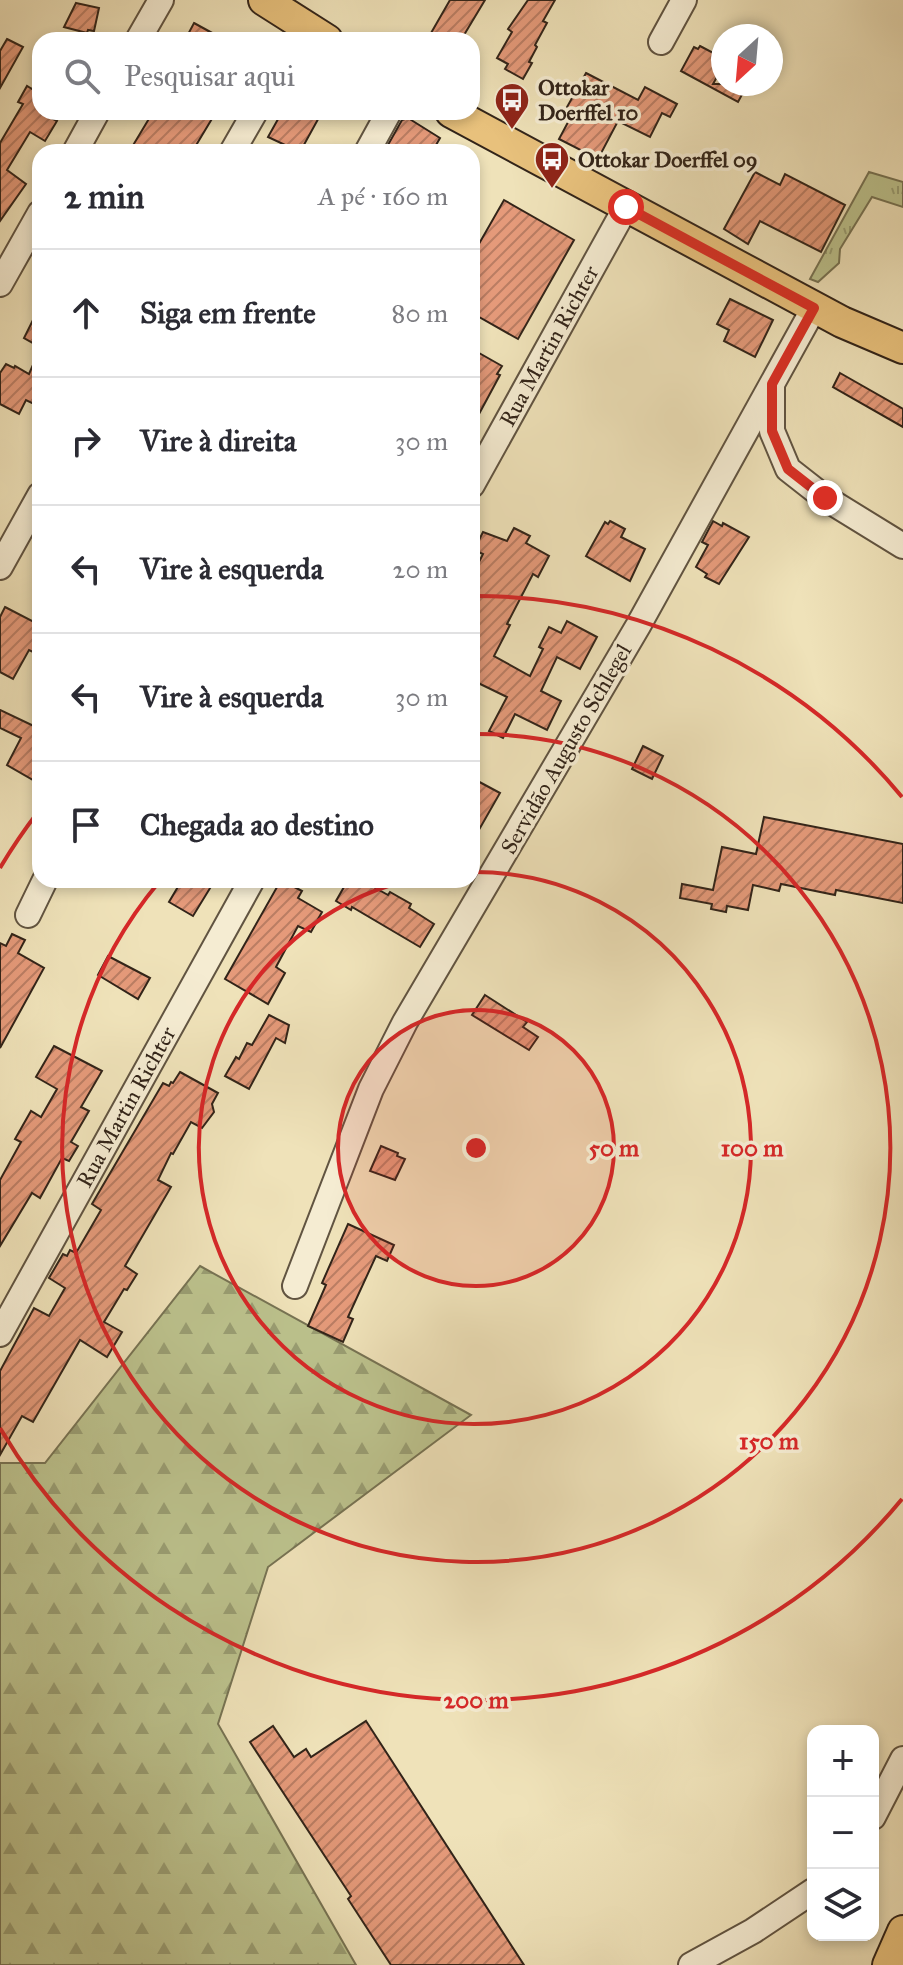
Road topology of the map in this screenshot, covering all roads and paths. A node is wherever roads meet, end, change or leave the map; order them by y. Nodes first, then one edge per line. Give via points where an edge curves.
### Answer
1 (161, 0) edge
2 (684, 0) edge
3 (271, 2) edge
4 (143, 32) edge
5 (306, 32) edge
6 (661, 42) dead end
7 (93, 120) edge
8 (250, 120) edge
9 (385, 120) edge
10 (466, 120) edge
11 (79, 144) edge
12 (237, 144) edge
13 (371, 144) edge
14 (626, 207) junction
15 (32, 227) edge
16 (0, 284) edge
17 (814, 308) junction
18 (842, 322) junction
19 (903, 348) edge
20 (903, 362) edge
21 (772, 384) junction
22 (480, 471) edge
23 (32, 509) edge
24 (903, 546) edge
25 (0, 567) edge
26 (41, 888) edge
27 (248, 888) edge
28 (28, 915) dead end
29 (295, 1286) dead end
30 (0, 1334) edge
31 (903, 1759) edge
32 (879, 1805) edge
33 (807, 1895) edge
34 (903, 1931) edge
35 (691, 1965) edge
36 (888, 1965) edge

1 - 4 street
2 - 6 street
3 - 5 main road
7 - 11 street
8 - 12 street
9 - 13 street
10 - 14 main road
14 - 17 main road
14 - 22 street, Rua Martin Richter
15 - 16 street
17 - 18 main road
17 - 21 street, Servidão Augusto Schlegel
18 - 19 main road
18 - 20 main road
21 - 24 street via 772,431 788,469
21 - 29 street, Servidão Augusto Schlegel via 638,626 405,1022 371,1089
23 - 25 street
26 - 28 street
27 - 30 street, Rua Martin Richter
31 - 32 street
33 - 35 street
34 - 36 main road

